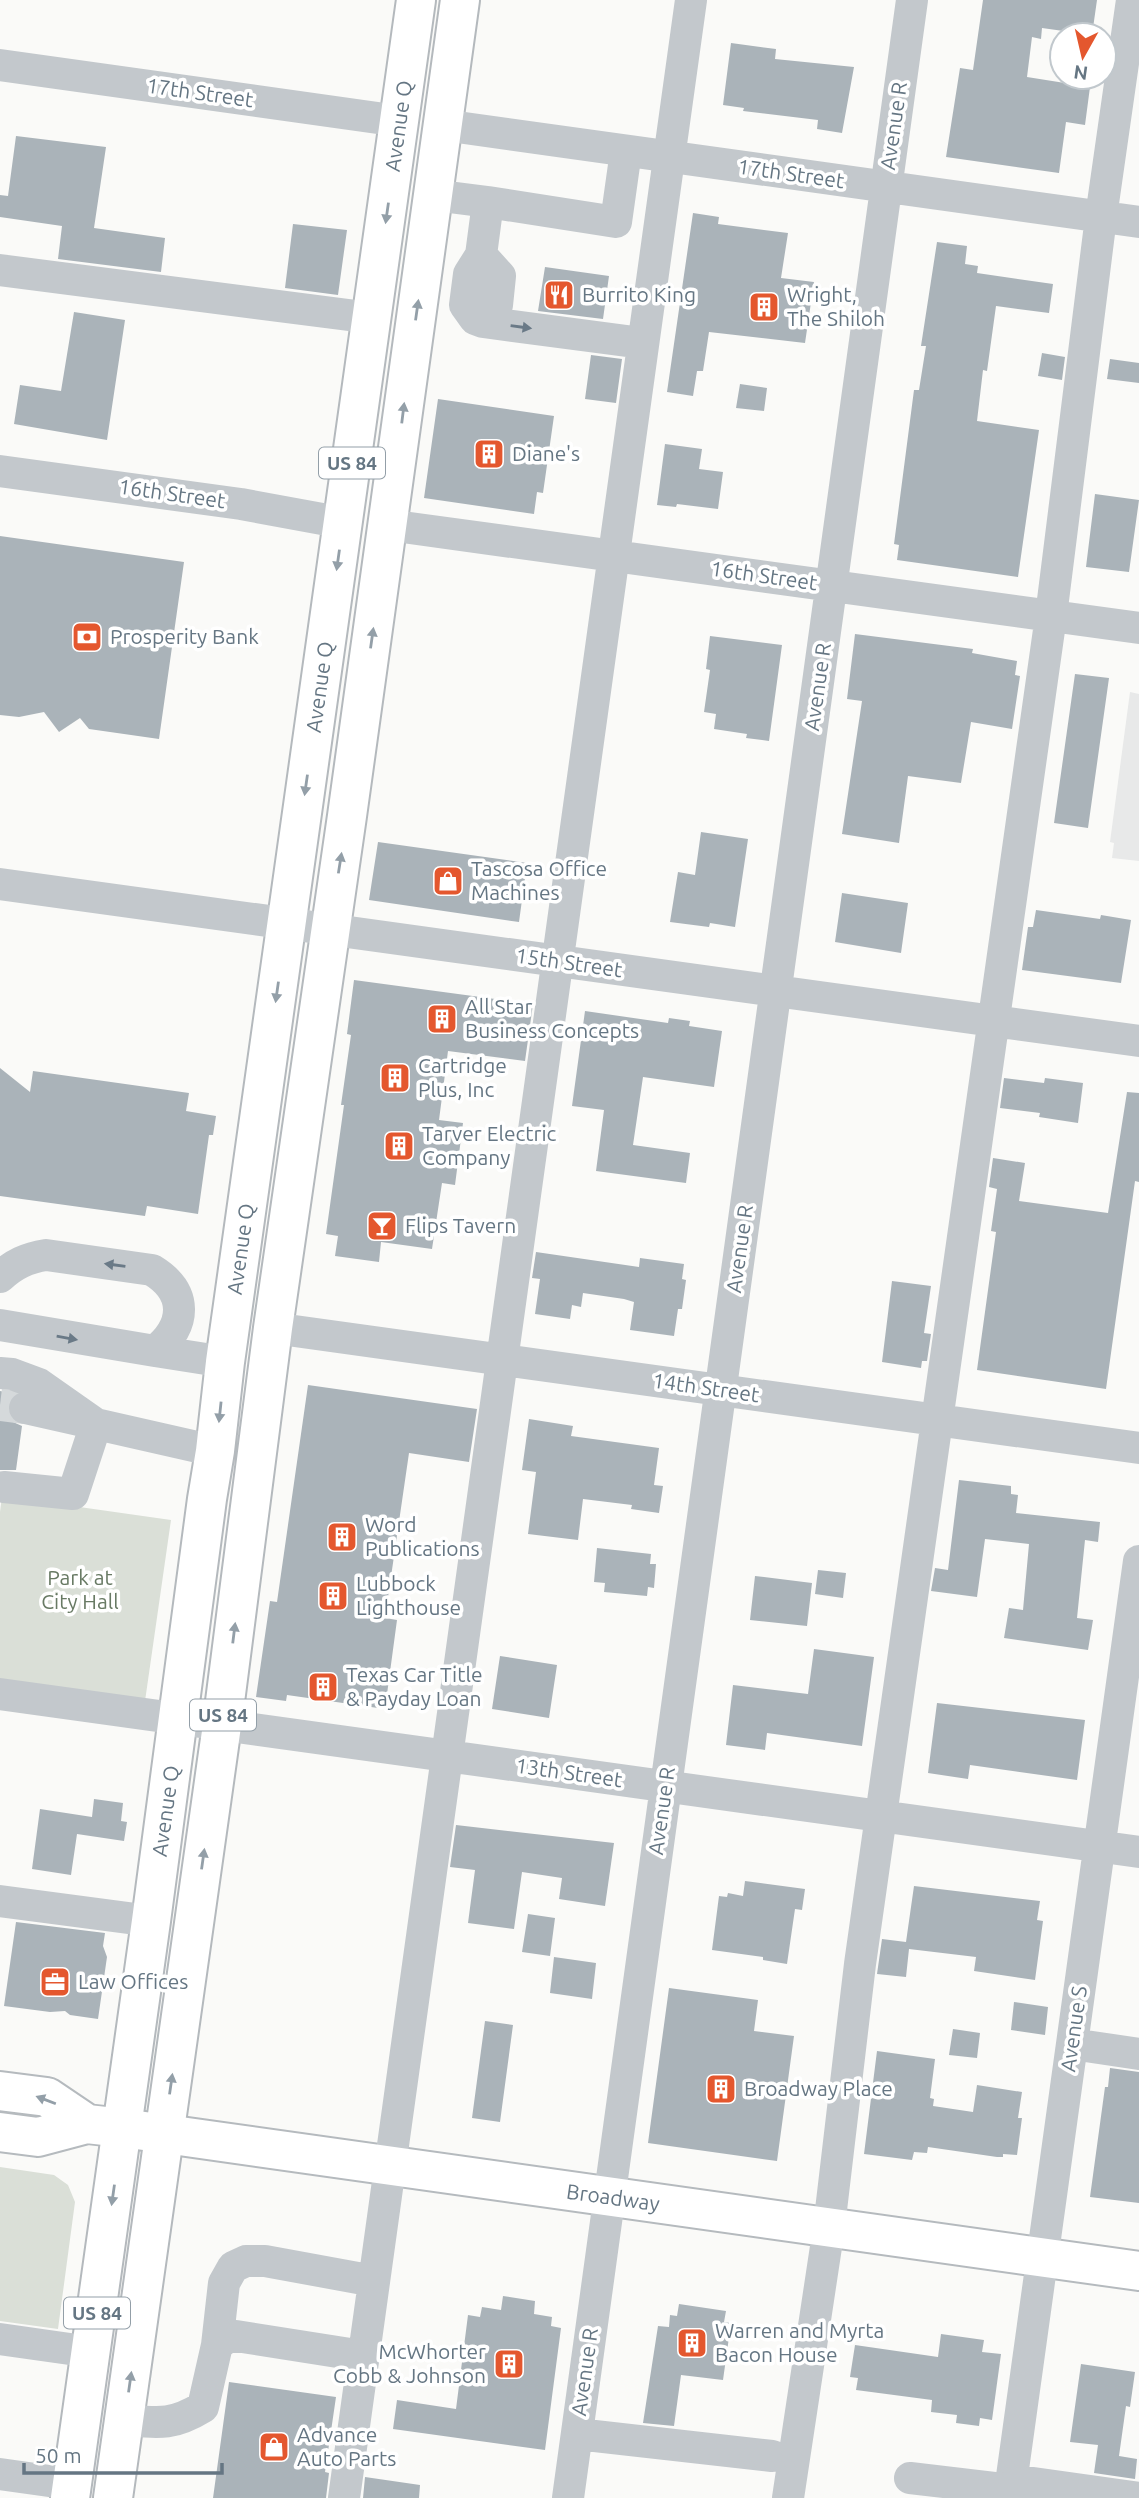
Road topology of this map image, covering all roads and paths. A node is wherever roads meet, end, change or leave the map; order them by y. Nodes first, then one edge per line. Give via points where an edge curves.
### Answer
1 (416, 0) edge
2 (436, 0) edge
3 (460, 0) edge
4 (691, 0) edge
5 (912, 0) edge
6 (1132, 0) edge
7 (0, 65) edge
8 (399, 121) junction
9 (443, 125) junction
10 (626, 151) junction
11 (668, 157) junction
12 (886, 187) junction
13 (433, 195) junction
14 (488, 202) junction
15 (1101, 217) junction
16 (616, 222) junction
17 (1139, 222) edge
18 (659, 228) junction
19 (481, 256) junction
20 (424, 261) junction
21 (0, 270) edge
22 (497, 305) dead end
23 (372, 318) junction
24 (642, 343) junction
25 (0, 471) edge
26 (344, 523) junction
27 (388, 525) junction
28 (612, 555) junction
29 (831, 586) junction
30 (1051, 616) junction
31 (1139, 628) edge
32 (0, 884) edge
33 (286, 925) junction
34 (330, 931) junction
35 (556, 961) junction
36 (776, 991) junction
37 (994, 1021) junction
38 (1139, 1041) edge
39 (0, 1277) edge
40 (0, 1325) edge
41 (273, 1328) junction
42 (155, 1351) junction
43 (501, 1359) junction
44 (225, 1362) junction
45 (0, 1373) edge
46 (721, 1390) junction
47 (25, 1408) tunnel mouth
48 (938, 1420) junction
49 (96, 1424) junction
50 (1139, 1448) edge
51 (215, 1451) junction
52 (4, 1487) dead end
53 (1139, 1561) edge
54 (1133, 1654) edge
55 (0, 1694) edge
56 (178, 1720) junction
57 (222, 1725) junction
58 (446, 1756) junction
59 (666, 1786) junction
60 (881, 1816) junction
61 (1100, 1846) junction
62 (1139, 1852) edge
63 (0, 1901) edge
64 (151, 1921) junction
65 (1072, 2044) junction
66 (1139, 2054) edge
67 (0, 2091) edge
68 (105, 2126) junction
69 (0, 2132) edge
70 (164, 2134) junction
71 (389, 2167) junction
72 (610, 2197) junction
73 (829, 2227) junction
74 (1043, 2257) junction
75 (1139, 2270) edge
76 (374, 2281) junction
77 (0, 2339) edge
78 (216, 2345) junction
79 (92, 2351) junction
80 (363, 2356) junction
81 (124, 2420) junction
82 (577, 2434) junction
83 (772, 2456) dead end
84 (0, 2473) edge
85 (911, 2478) dead end
86 (1011, 2489) edge
87 (70, 2491) edge
88 (113, 2498) edge
89 (344, 2498) edge
90 (568, 2498) edge
91 (788, 2498) edge
92 (1139, 2498) edge

1 - 8 main road, Avenue Q / US 84
2 - 9 main road via 424,94
3 - 9 main road, Avenue Q / US 84
4 - 11 street
5 - 12 street, Avenue R
6 - 15 street
7 - 8 street, 17th Street
8 - 20 main road via 416,133 419,153 413,208
8 -> 23 main road, Avenue Q / US 84
9 - 10 street, 17th Street
9 - 13 main road, Avenue Q / US 84
10 - 11 street, 17th Street
10 - 16 street
11 - 12 street, 17th Street
11 - 18 street
12 - 15 street, 17th Street
12 - 29 street, Avenue R
13 - 14 street
13 - 20 main road, Avenue Q / US 84
14 - 16 street
14 - 19 street
15 - 17 street, 17th Street
15 - 30 street
16 - 18 street
18 - 24 street
19 - 22 street via 500,276
19 -> 24 street via 468,274 465,305 475,319
27 -> 20 main road, Avenue Q / US 84
21 - 23 street
23 - 26 main road, Avenue Q / US 84
24 - 28 street
25 - 26 street, 16th Street via 241,503
26 -> 33 main road, Avenue Q / US 84
27 - 28 street, 16th Street
34 -> 27 main road, Avenue Q / US 84
28 - 29 street, 16th Street
28 - 35 street
29 - 30 street, 16th Street
29 - 36 street, Avenue R
30 - 31 street, 16th Street
30 - 37 street
32 - 33 street, 15th Street
33 - 34 street, 15th Street
33 -> 44 main road, Avenue Q / US 84
34 - 35 street, 15th Street
34 - 41 main road, Avenue Q / US 84
35 - 36 street, 15th Street
35 - 43 street
36 - 37 street, 15th Street
36 - 46 street, Avenue R
37 - 38 street, 15th Street
37 - 48 street
42 -> 39 street via 167,1341 180,1309 166,1279 152,1270 46,1255 29,1257
40 -> 42 street
41 - 43 street, 14th Street
57 -> 41 main road, Avenue Q / US 84
42 - 44 street
43 - 46 street, 14th Street
43 - 58 street
44 -> 51 main road, Avenue Q / US 84
45 - 49 street via 39,1384
46 - 48 street, 14th Street
46 - 59 street, Avenue R
47 - 49 street
48 - 50 street, 14th Street
48 - 60 street
49 - 51 street
49 - 52 street via 74,1494
51 - 56 main road, Avenue Q / US 84
53 - 54 street, Avenue S
54 - 61 street, Avenue S
55 - 56 street, 13th Street
56 - 57 street, 13th Street
56 - 64 main road, Avenue Q / US 84
57 - 58 street, 13th Street
70 -> 57 main road, Avenue Q / US 84
58 - 59 street, 13th Street
58 - 71 street
59 - 60 street, 13th Street
59 - 72 street, Avenue R
60 - 61 street, 13th Street
60 - 73 street
61 - 62 street, 13th Street
61 - 65 street, Avenue S
63 - 64 street
64 - 68 main road, Avenue Q / US 84
65 - 66 street
65 - 74 street, Avenue S
68 -> 67 main road, Broadway via 47,2097
68 - 69 main road, Broadway via 38,2137
68 - 70 main road, Broadway
68 -> 79 main road, Avenue Q / US 84
70 - 71 main road, Broadway
81 -> 70 main road, Avenue Q / US 84
71 - 72 main road, Broadway
71 - 76 street
72 - 73 main road, Broadway
72 - 82 street, Avenue R
73 - 74 main road, Broadway
73 - 91 street
74 - 75 main road, Broadway
74 - 86 street, Avenue S
76 - 78 street via 246,2261 233,2267 224,2283
76 - 80 street
77 - 79 street
78 - 80 street via 236,2336
78 - 81 street via 203,2407 164,2423
79 - 87 main road, Avenue Q / US 84
80 - 89 street
81 - 88 main road, Avenue Q / US 84
82 - 83 street
82 - 90 street, Avenue R
84 - 87 street
85 - 86 street
86 - 92 street

